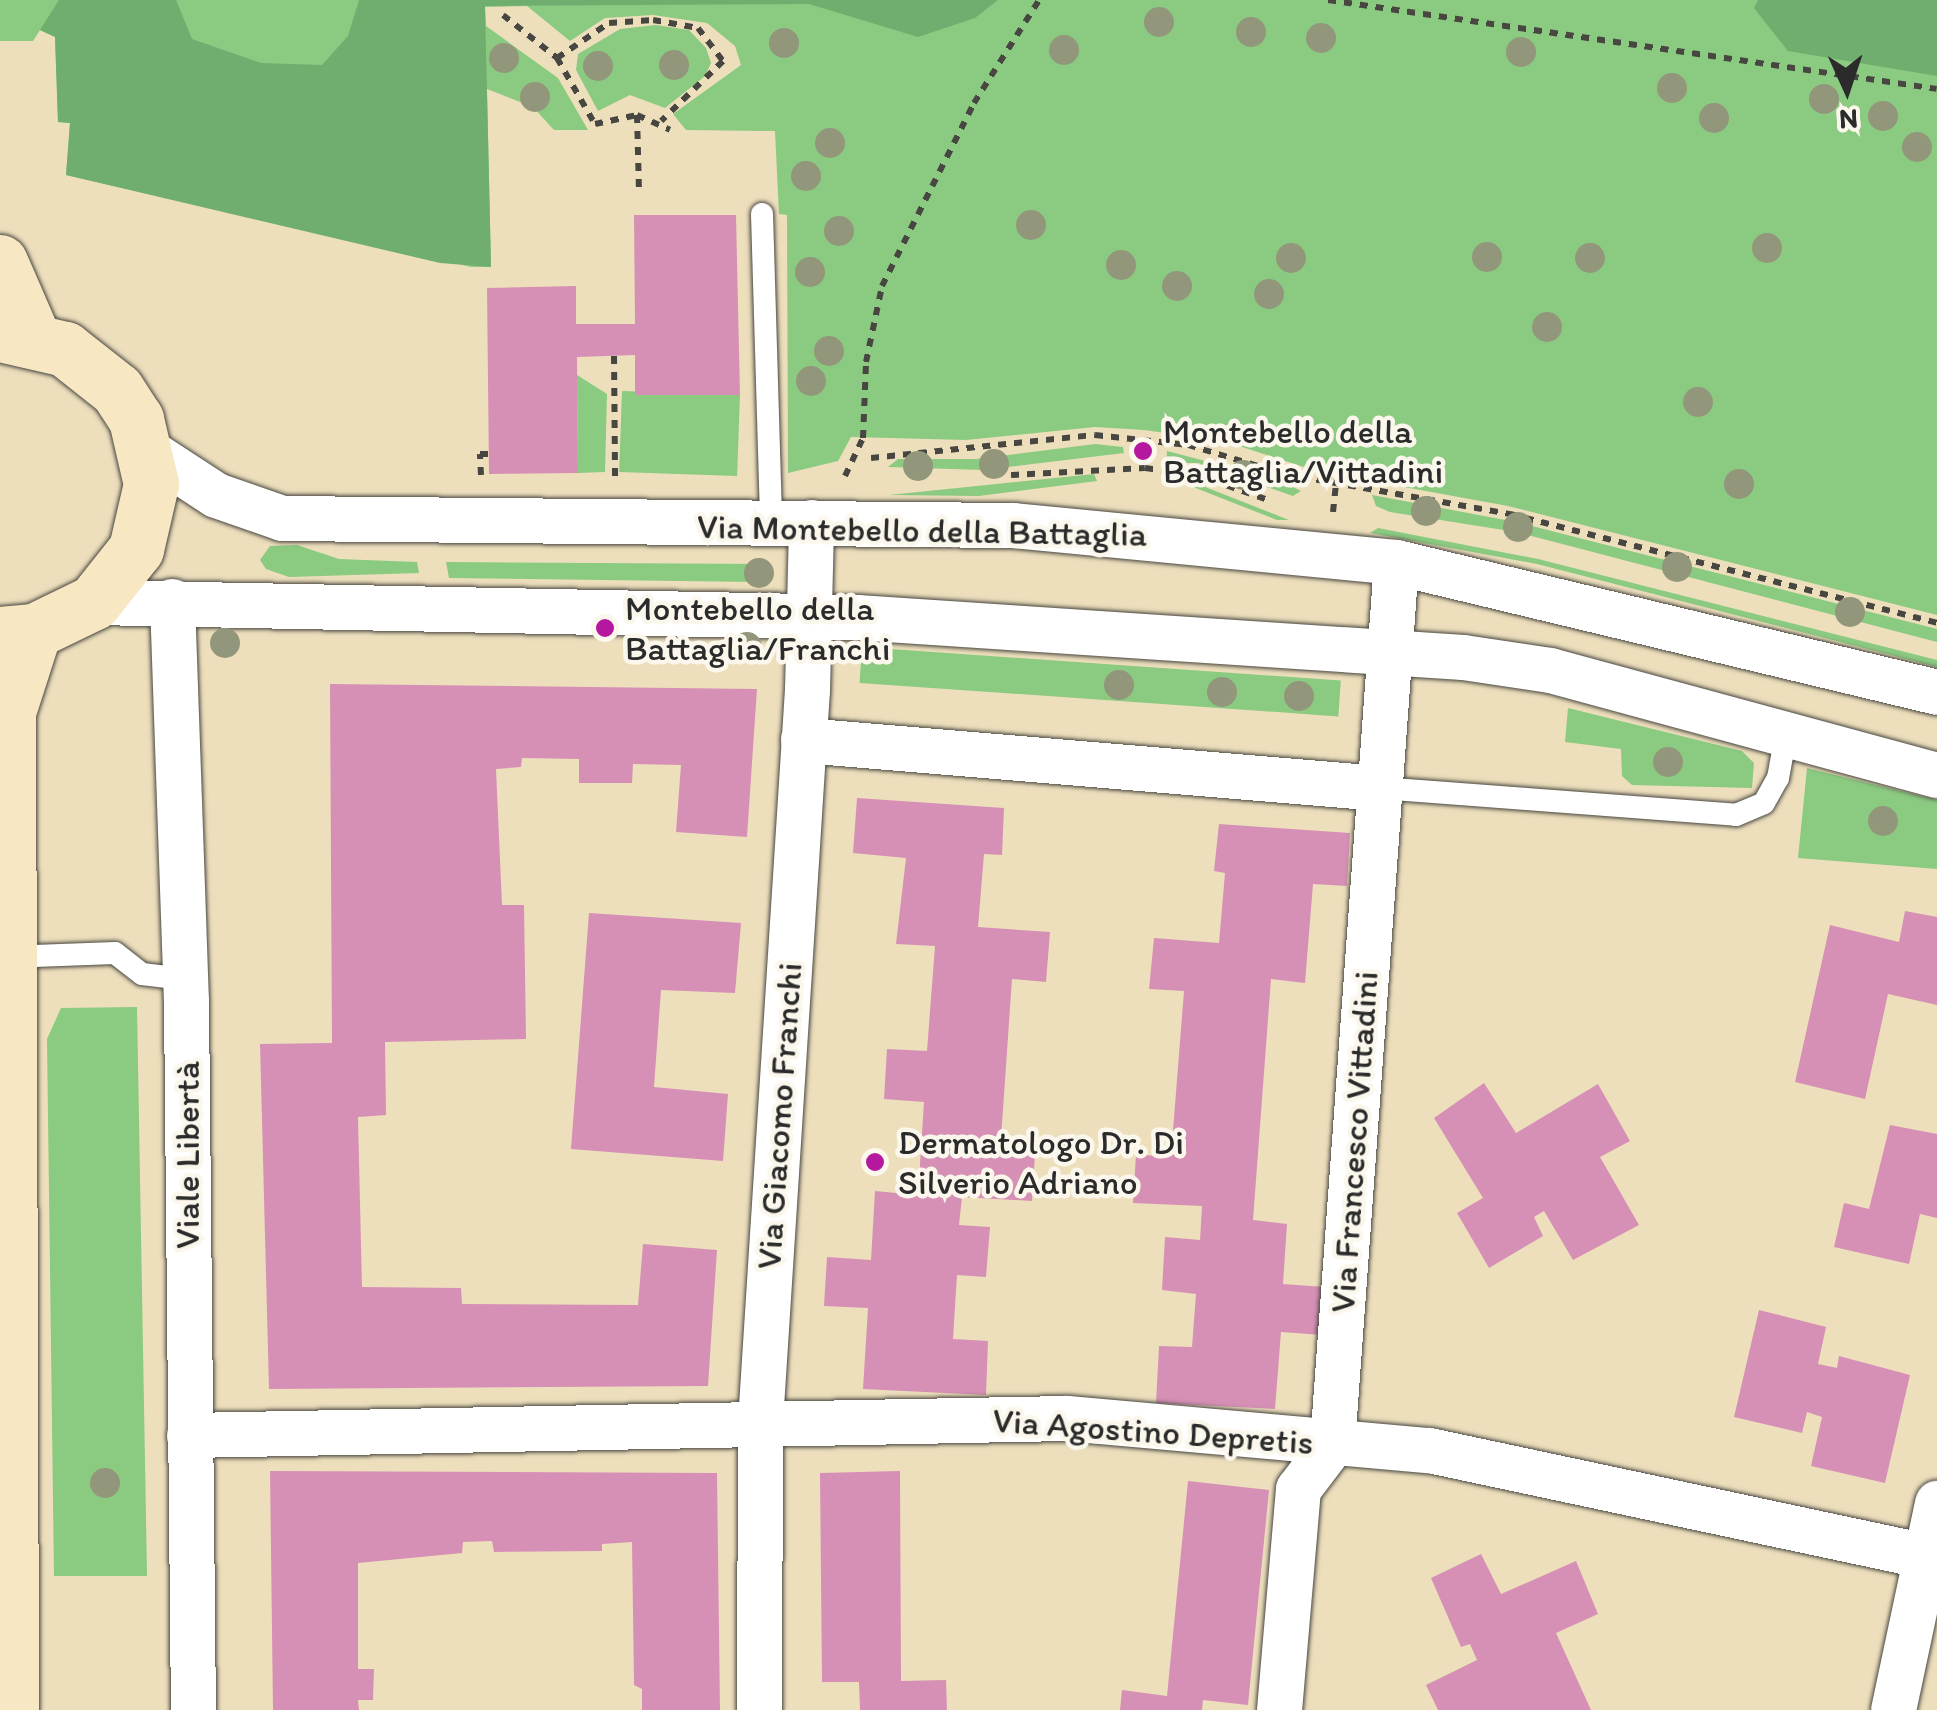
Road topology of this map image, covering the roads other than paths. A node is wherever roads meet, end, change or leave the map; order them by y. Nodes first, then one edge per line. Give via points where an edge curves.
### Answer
1 (762, 214) dead end
2 (0, 262) edge
3 (16, 336) edge
4 (147, 450) junction
5 (791, 523) junction
6 (1396, 562) junction
7 (172, 601) junction
8 (94, 602) junction
9 (810, 616) junction
10 (17, 633) edge
11 (1388, 652) junction
12 (1937, 692) edge
13 (4, 702) edge
14 (1786, 735) junction
15 (803, 740) junction
16 (1937, 774) edge
17 (1380, 788) junction
18 (7, 957) junction
19 (184, 979) junction
20 (760, 1422) junction
21 (189, 1435) junction
22 (1332, 1444) junction
23 (1937, 1502) edge
24 (1926, 1556) junction
25 (11, 1710) edge
26 (193, 1710) edge
27 (759, 1710) edge
28 (1279, 1710) edge
29 (1893, 1710) edge

1 - 5 lane
2 - 3 main road
3 - 4 main road via 79,358 118,390
4 - 5 street, Via Montebello della Battaglia via 216,495 282,518
4 - 8 main road via 147,518 118,578
5 - 6 street, Via Montebello della Battaglia via 1116,531
5 - 9 street, Via Giacomo Franchi
6 - 11 street, Via Francesco Vittadini
6 - 12 street, Via Montebello della Battaglia
7 - 8 street
7 - 9 street
7 - 19 street, Viale Libertà
8 - 10 main road
9 - 11 street
9 - 15 street, Via Giacomo Franchi
10 - 13 main road
11 - 14 street via 1550,670
11 - 17 street, Via Francesco Vittadini
13 - 18 main road
14 - 16 street
14 - 17 lane via 1778,778 1764,803 1736,815
15 - 17 street
15 - 20 street, Via Giacomo Franchi
17 - 22 street, Via Francesco Vittadini
18 - 19 lane via 115,953 142,974
18 - 25 main road
19 - 21 street, Viale Libertà
20 - 21 street, Via Agostino Depretis
20 - 22 street, Via Agostino Depretis via 1067,1418
20 - 27 street, Via Giacomo Franchi
21 - 26 street, Viale Libertà
22 - 24 street, Via Agostino Depretis via 1430,1450
22 - 28 street via 1298,1489
23 - 24 street
24 - 29 street

